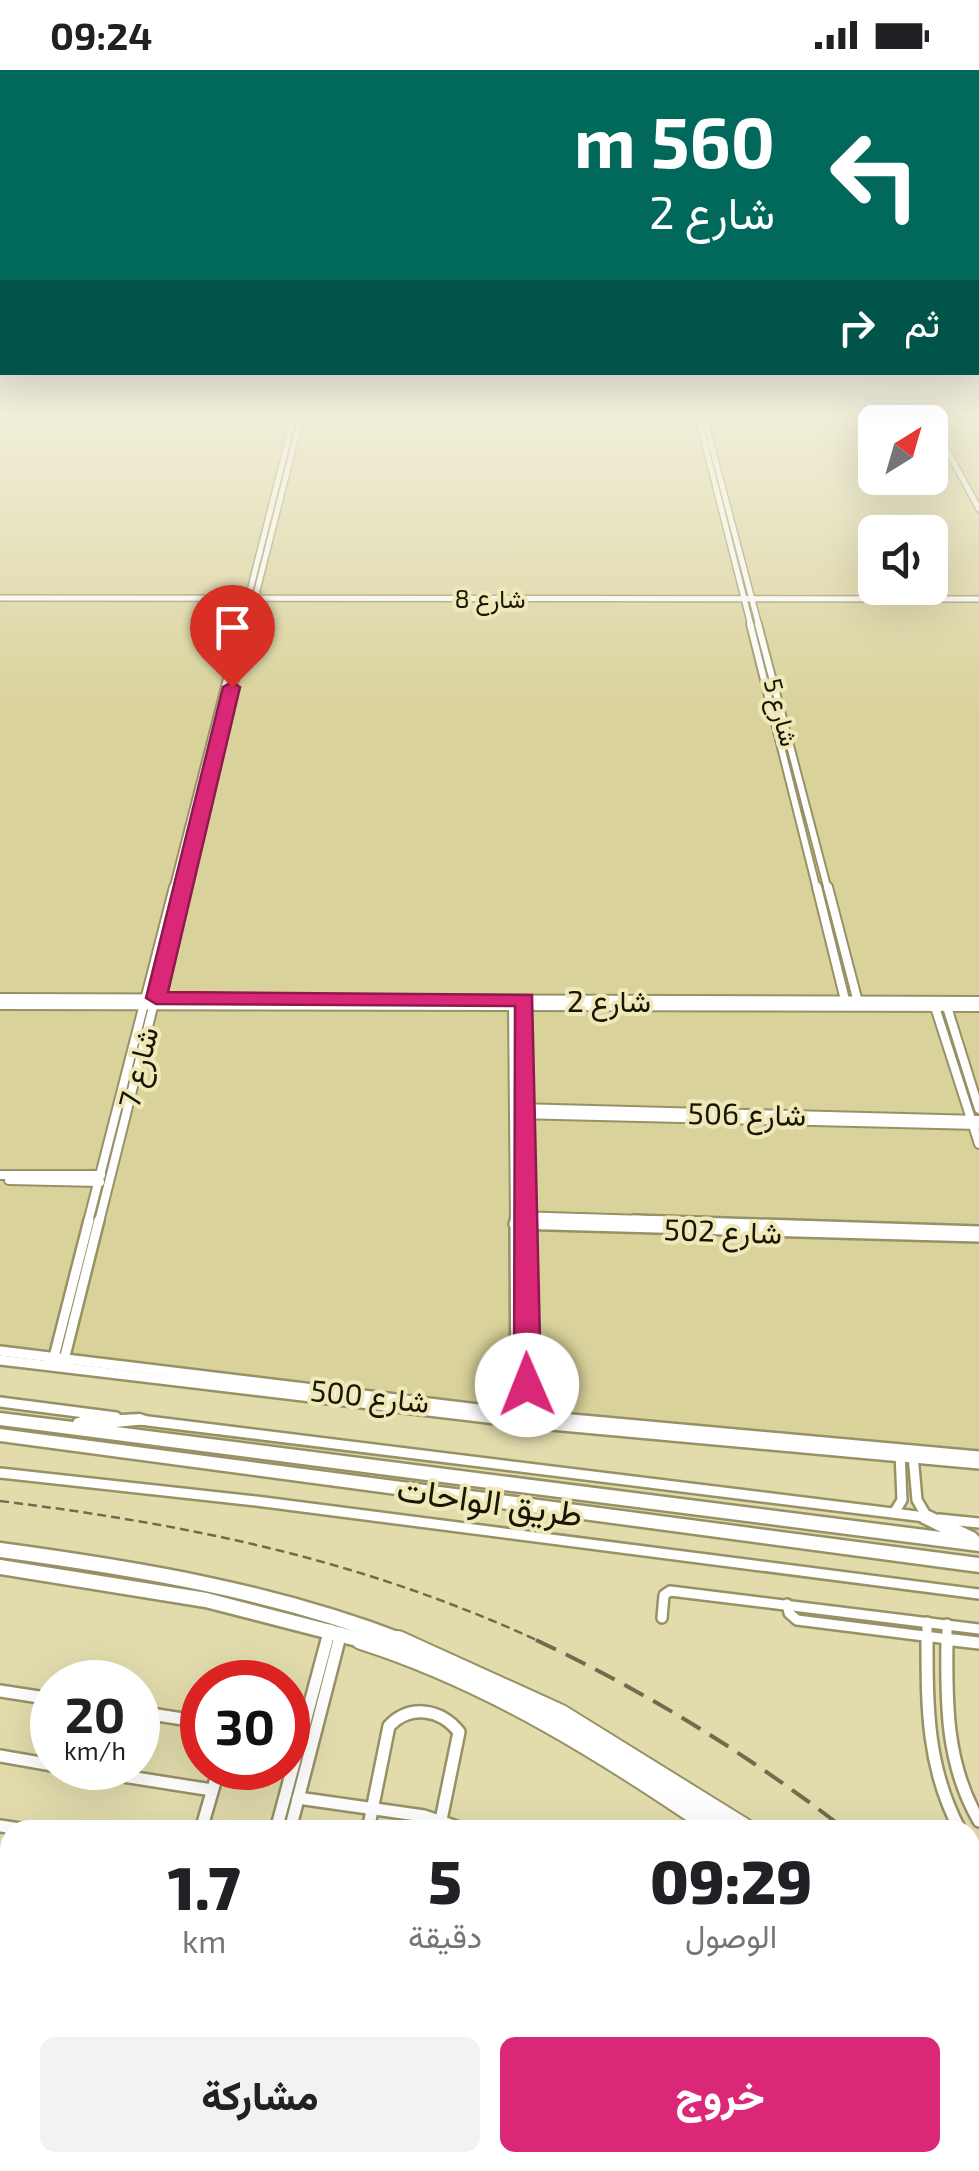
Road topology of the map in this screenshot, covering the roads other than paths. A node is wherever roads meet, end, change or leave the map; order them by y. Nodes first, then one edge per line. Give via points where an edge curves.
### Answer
1 (272, 515) edge
2 (726, 515) edge
3 (0, 596) edge
4 (251, 597) junction
5 (747, 597) junction
6 (979, 598) edge
7 (780, 742) junction
8 (791, 743) junction
9 (0, 998) edge
10 (144, 1002) junction
11 (155, 1002) junction
12 (525, 1003) junction
13 (846, 1004) junction
14 (858, 1004) junction
15 (979, 1004) edge
16 (0, 1006) edge
17 (513, 1006) junction
18 (934, 1007) junction
19 (947, 1007) junction
20 (979, 1109) edge
21 (520, 1111) junction
22 (975, 1122) edge
23 (979, 1144) edge
24 (0, 1177) edge
25 (98, 1178) junction
26 (109, 1179) junction
27 (520, 1220) junction
28 (979, 1234) edge
29 (0, 1352) edge
30 (0, 1360) edge
31 (58, 1363) junction
32 (0, 1402) edge
33 (516, 1418) junction
34 (0, 1419) edge
35 (528, 1419) junction
36 (140, 1420) junction
37 (42, 1424) junction
38 (0, 1435) edge
39 (900, 1452) junction
40 (913, 1454) junction
41 (979, 1456) edge
42 (979, 1464) edge
43 (0, 1473) edge
44 (894, 1513) junction
45 (927, 1517) junction
46 (979, 1523) edge
47 (979, 1543) edge
48 (0, 1550) edge
49 (979, 1565) edge
50 (0, 1567) edge
51 (979, 1594) edge
52 (787, 1604) junction
53 (662, 1618) dead end
54 (926, 1622) junction
55 (947, 1624) junction
56 (979, 1629) edge
57 (335, 1631) junction
58 (927, 1636) junction
59 (947, 1639) junction
60 (979, 1643) edge
61 (0, 1691) edge
62 (30, 1696) edge
63 (310, 1708) edge
64 (0, 1756) edge
65 (30, 1761) edge
66 (212, 1790) edge
67 (287, 1790) edge
68 (298, 1798) junction
69 (372, 1808) junction
70 (204, 1820) edge
71 (279, 1820) edge
72 (292, 1820) edge
73 (370, 1820) edge
74 (441, 1820) joint
75 (701, 1820) edge
76 (733, 1820) edge
77 (955, 1820) edge
78 (978, 1820) edge

1 - 4 street, شارع 7
2 - 5 street, شارع 5
3 - 4 street, شارع 8
4 - 5 street, شارع 8
4 - 10 street, شارع 7
4 - 11 street, شارع 7
5 - 6 street, شارع 8
5 - 7 street, شارع 5
5 - 8 street, شارع 5
7 - 8 street
7 - 13 street, شارع 5
8 - 14 street, شارع 5
9 - 10 street, شارع 2
10 - 11 street, شارع 2
10 - 16 street, شارع 2
10 - 25 street, شارع 7
11 - 12 street, شارع 2
11 - 17 street, شارع 2
11 - 26 street, شارع 7
12 - 13 street, شارع 2
12 - 17 street, شارع 2
12 - 21 street
13 - 14 street, شارع 2
14 - 15 street, شارع 2
14 - 18 street, شارع 2
15 - 19 street, شارع 2
17 - 21 street
18 - 19 street, شارع 2
18 - 22 street
19 - 20 street
21 - 22 street, شارع 506
21 - 27 street
22 - 23 street
24 - 25 street
25 - 26 street
25 - 31 street, شارع 7
26 - 31 street, شارع 7
27 - 28 street, شارع 502
27 - 33 street
27 - 35 street
29 - 31 street, شارع 500
30 - 31 street, شارع 500
31 - 33 street, شارع 500
32 - 36 street, طريق الواحات
33 - 35 street, شارع 500
34 - 37 highway, طريق الواحات
35 - 39 street, شارع 500
36 - 37 highway
36 - 44 street, طريق الواحات
37 - 47 highway, طريق الواحات
38 - 49 highway, طريق الواحات
39 - 40 street, شارع 500
39 - 44 street via 902,1500
40 - 41 street, شارع 500
40 - 42 street, شارع 500
40 - 45 street via 917,1500
43 - 51 street, طريق الواحات
44 - 45 street, طريق الواحات
45 - 46 street, طريق الواحات
45 - 47 highway
48 - 76 street via 218,1584 387,1634 560,1712
50 - 57 street via 206,1600
52 - 53 street via 670,1591
52 - 54 street
52 - 58 street via 797,1620
54 - 55 street
54 - 58 street
55 - 56 street
55 - 59 street
57 - 63 street
57 - 68 street
57 - 75 street via 518,1708
58 - 59 street
58 - 77 street via 926,1739
59 - 60 street
59 - 78 street via 952,1758
61 - 62 street
64 - 65 street
66 - 70 street
67 - 71 street
68 - 69 street
68 - 72 street
69 - 73 street
69 - 74 street
69 - 74 street via 389,1726 396,1716 416,1711 448,1718 459,1732

